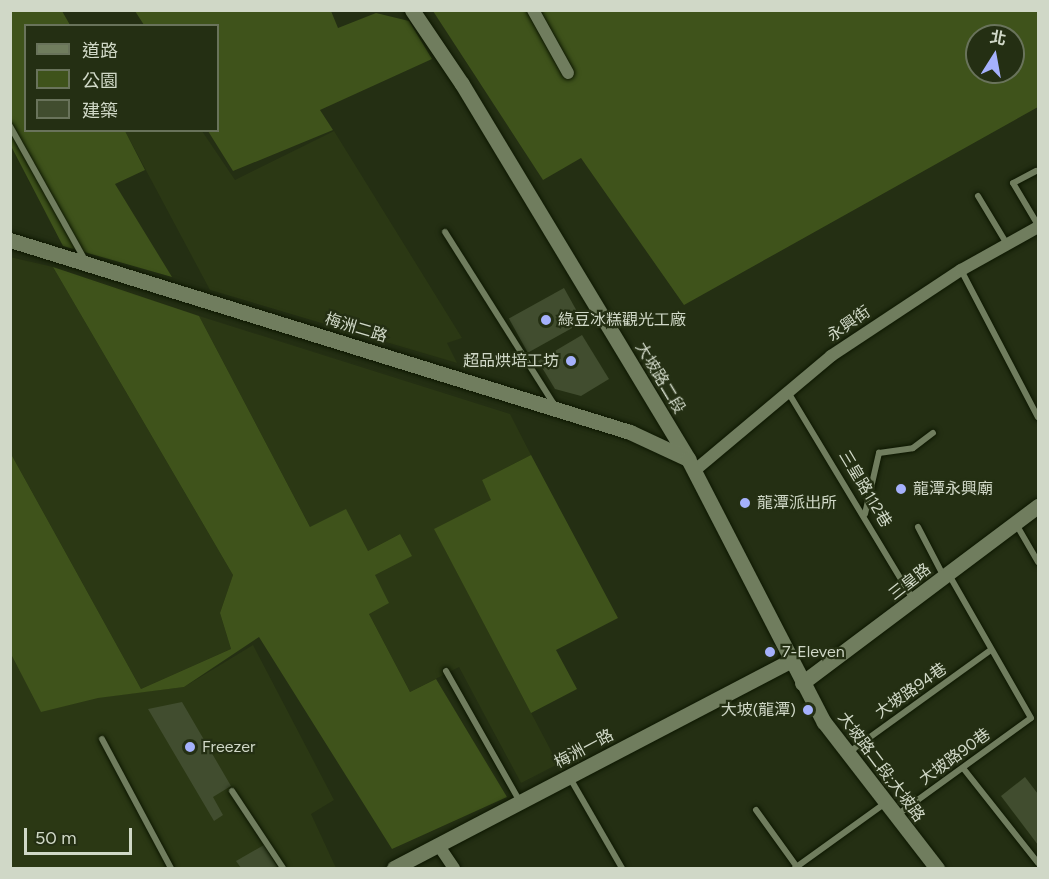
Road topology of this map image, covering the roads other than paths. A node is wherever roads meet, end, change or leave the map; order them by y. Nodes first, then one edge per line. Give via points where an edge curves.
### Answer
1 (412, 10) edge
2 (533, 10) edge
3 (568, 73) dead end
4 (10, 126) edge
5 (1036, 171) dead end
6 (978, 196) dead end
7 (1038, 226) edge
8 (445, 232) dead end
9 (10, 240) edge
10 (1007, 245) junction
11 (88, 265) junction
12 (961, 270) junction
13 (788, 392) junction
14 (556, 409) junction
15 (1038, 417) edge
16 (933, 433) dead end
17 (691, 465) junction
18 (1038, 506) edge
19 (865, 514) junction
20 (1016, 524) junction
21 (918, 527) dead end
22 (1038, 562) edge
23 (947, 577) junction
24 (915, 602) junction
25 (991, 650) junction
26 (790, 661) junction
27 (446, 671) dead end
28 (802, 683) junction
29 (102, 739) dead end
30 (846, 754) junction
31 (963, 768) junction
32 (570, 777) junction
33 (232, 791) dead end
34 (521, 803) junction
35 (884, 804) junction
36 (756, 810) dead end
37 (894, 818) junction
38 (439, 846) junction
39 (1038, 863) edge
40 (171, 868) edge
41 (283, 868) edge
42 (394, 868) edge
43 (454, 868) edge
44 (622, 868) edge
45 (796, 868) edge
46 (937, 868) edge

1 - 17 street, 大坡路二段 via 462,84
2 - 3 street
4 - 11 lane
5 - 7 lane via 1013,183
6 - 10 lane
7 - 10 street, 永興街
8 - 14 lane
9 - 11 street, 梅洲二路
10 - 12 street, 永興街
11 - 14 street, 梅洲二路
12 - 13 street, 永興街 via 831,356
12 - 15 lane
13 - 17 street, 永興街
13 - 19 lane, 三皇路112巷
14 - 17 street, 梅洲二路 via 630,432
16 - 19 lane via 913,448 879,453
17 - 26 street, 大坡路二段
18 - 20 street, 三皇路
19 - 24 lane, 三皇路112巷
20 - 22 lane
20 - 23 street, 三皇路
21 - 23 lane
23 - 24 street, 三皇路
23 - 25 lane
24 - 28 street, 三皇路
25 - 30 lane, 大坡路94巷
25 - 31 lane, 大坡路90巷 via 1031,718
26 - 28 street, 大坡路二段
26 - 32 street, 梅洲一路
27 - 34 lane
28 - 30 street, 大坡路二段;大坡路
29 - 40 lane
30 - 35 street, 大坡路二段;大坡路
31 - 37 lane, 大坡路90巷
31 - 39 lane
32 - 34 street, 梅洲一路
32 - 44 lane
33 - 41 lane
34 - 38 street, 梅洲一路
35 - 37 street, 大坡路二段;大坡路
35 - 45 lane
36 - 45 lane
37 - 46 street, 大坡路二段;大坡路
38 - 42 street, 梅洲一路
38 - 43 street

